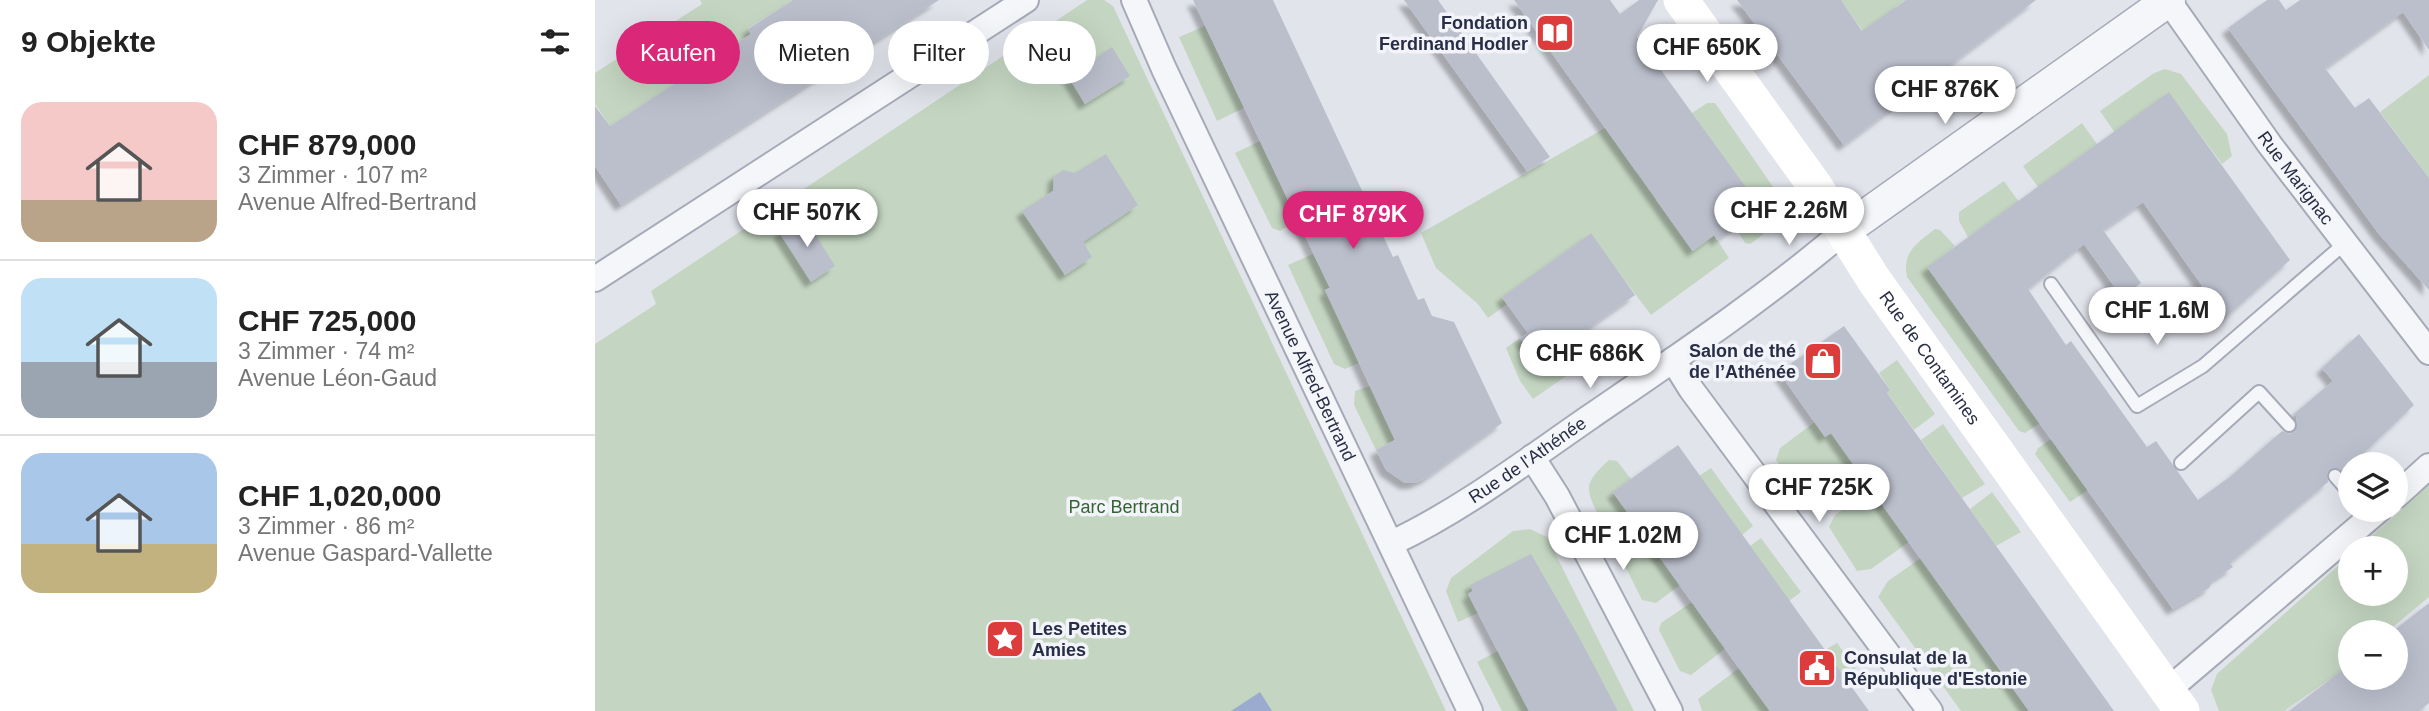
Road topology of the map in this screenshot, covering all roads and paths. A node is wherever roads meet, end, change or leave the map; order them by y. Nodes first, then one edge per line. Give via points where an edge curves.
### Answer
1 (1026, 0) edge
2 (1134, 0) edge
3 (1681, 0) edge
4 (2168, 0) edge
5 (1844, 231) junction
6 (2344, 244) junction
7 (595, 279) edge
8 (2051, 284) dead end
9 (2429, 352) edge
10 (1673, 360) junction
11 (2288, 425) dead end
12 (1532, 457) junction
13 (2181, 463) dead end
14 (2429, 466) edge
15 (2335, 476) dead end
16 (2338, 479) edge
17 (2408, 485) edge
18 (2362, 522) edge
19 (1392, 543) junction
20 (2174, 701) edge
21 (1470, 711) edge
22 (1670, 711) edge
23 (1930, 711) edge

1 - 7 street
2 - 19 street, Avenue Alfred-Bertrand
3 - 5 main road, Rue de Contamines
4 - 5 street, Rue de l'Athénée
4 - 6 street, Rue Marignac
5 - 10 street, Rue de l'Athénée
5 - 20 main road, Rue de Contamines via 1874,280
6 - 8 lane via 2203,366 2137,405
6 - 9 street, Rue Marignac
10 - 12 street, Rue de l'Athénée
10 - 23 street
11 - 13 lane via 2259,392
12 - 19 street, Rue de l'Athénée via 1427,527
12 - 22 street
14 - 17 street
15 - 16 lane
18 - 20 street
19 - 21 street, Avenue Alfred-Bertrand

